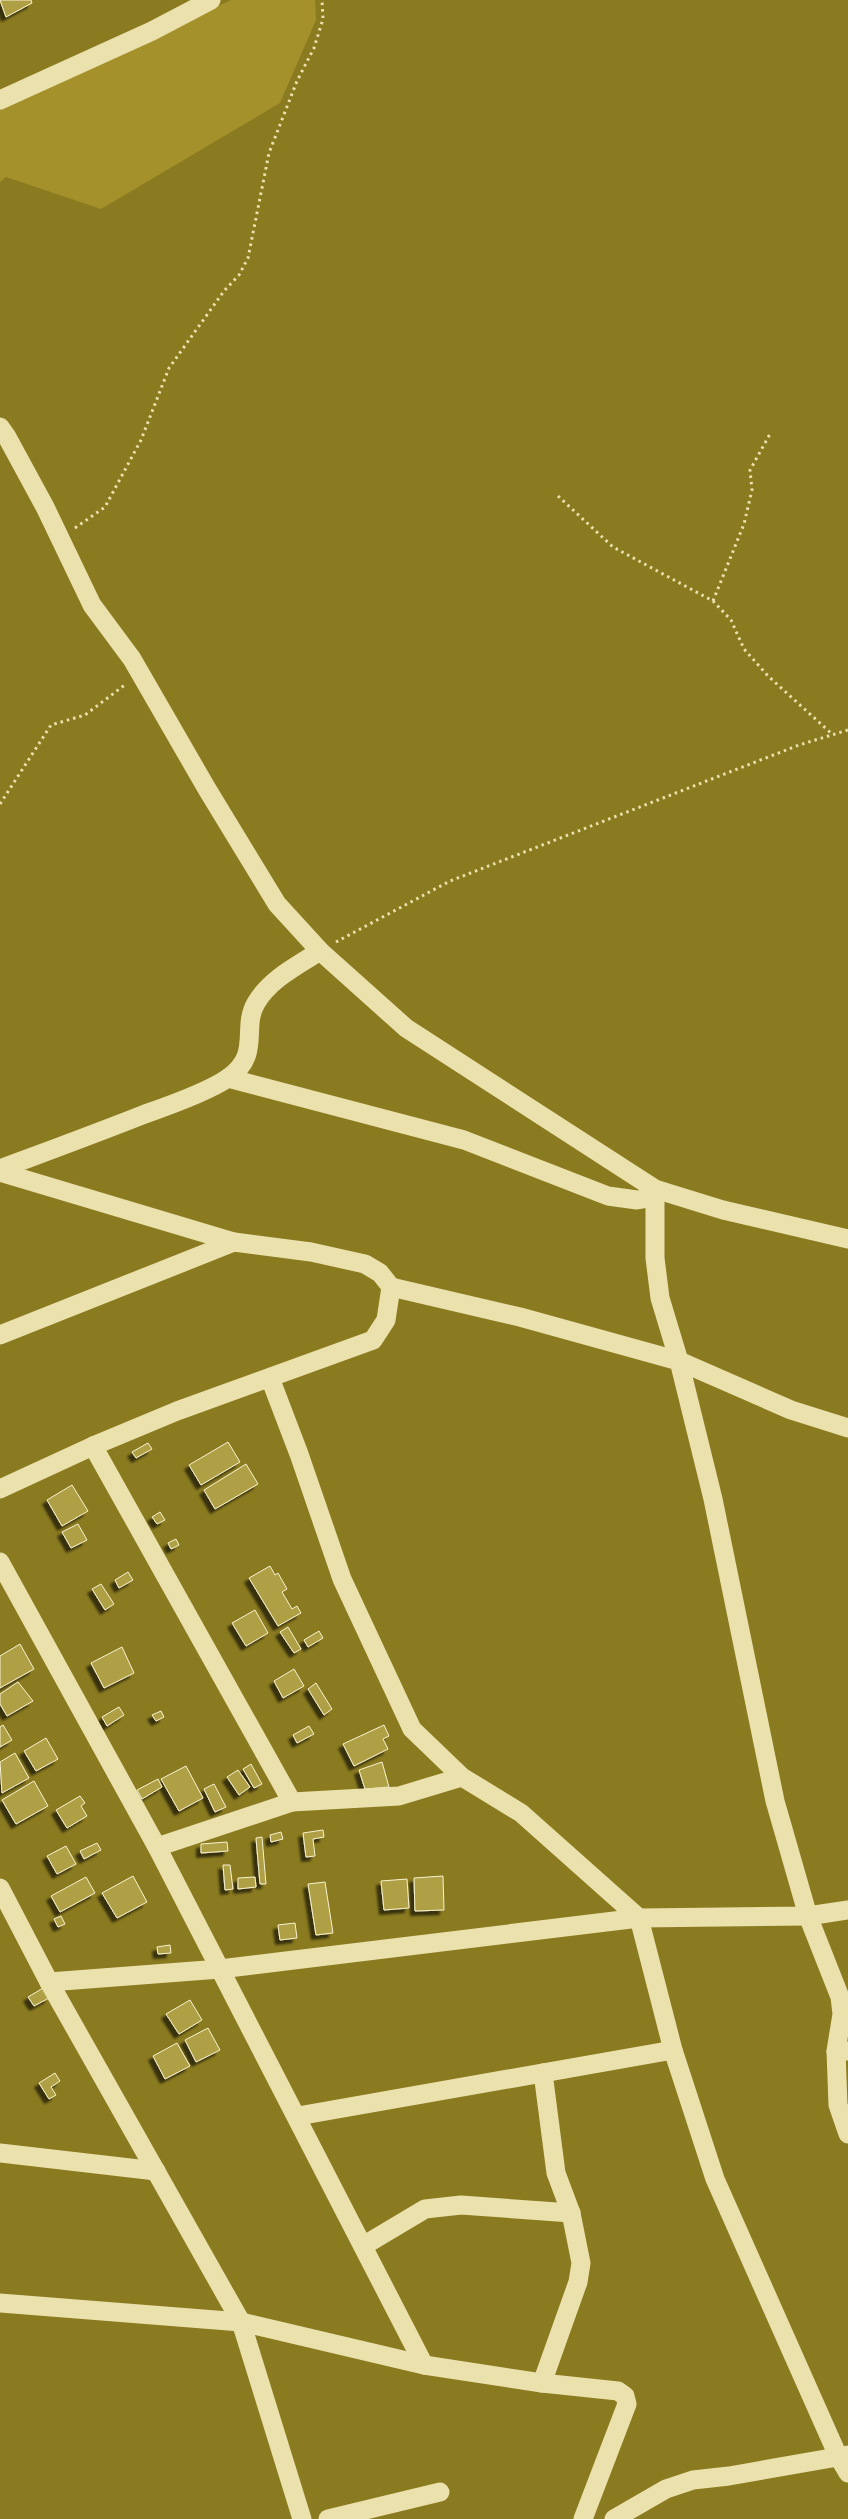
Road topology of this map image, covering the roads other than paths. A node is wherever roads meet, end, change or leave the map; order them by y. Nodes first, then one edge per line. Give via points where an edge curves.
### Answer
1 (211, 0) edge
2 (0, 100) edge
3 (0, 427) edge
4 (320, 950) junction
5 (228, 1078) junction
6 (0, 1171) edge
7 (655, 1193) junction
8 (848, 1239) edge
9 (234, 1242) junction
10 (390, 1287) junction
11 (0, 1335) edge
12 (679, 1361) junction
13 (270, 1378) junction
14 (848, 1428) edge
15 (93, 1446) junction
16 (0, 1489) edge
17 (0, 1562) edge
18 (462, 1777) junction
19 (292, 1802) junction
20 (157, 1847) junction
21 (0, 1888) edge
22 (848, 1910) edge
23 (808, 1916) junction
24 (639, 1918) junction
25 (220, 1969) junction
26 (49, 1982) junction
27 (673, 2050) junction
28 (842, 2051) edge
29 (543, 2073) junction
30 (298, 2116) junction
31 (848, 2134) edge
32 (0, 2153) edge
33 (156, 2171) junction
34 (571, 2213) junction
35 (363, 2246) junction
36 (2, 2305) edge
37 (241, 2322) junction
38 (424, 2365) junction
39 (542, 2383) junction
40 (843, 2455) edge
41 (848, 2473) edge
42 (440, 2492) dead end
43 (302, 2519) edge
44 (328, 2519) edge
45 (583, 2519) edge
46 (614, 2519) edge

1 - 2 street via 152,31
3 - 4 street via 41,499 92,604 140,674 277,904
4 - 5 street via 271,983 255,1004 249,1052
4 - 7 street via 406,1028 471,1067
5 - 6 street via 175,1103
5 - 7 street via 464,1140 608,1196 637,1200
6 - 9 street
7 - 8 street
7 - 12 street via 655,1258 660,1298
9 - 10 street via 311,1252 365,1264 380,1273
9 - 11 street
10 - 12 street
10 - 13 street via 386,1320 373,1340
12 - 14 street via 791,1410
12 - 23 street via 716,1508 776,1800
13 - 15 street via 177,1411
13 - 18 street via 342,1579 412,1729
15 - 16 street
15 - 19 street
17 - 20 street
18 - 19 street via 399,1796
18 - 24 street via 522,1813
19 - 20 street
20 - 25 street
21 - 26 street
22 - 23 street
23 - 24 street
23 - 28 street via 840,1997
24 - 25 street
24 - 27 street
25 - 26 street
25 - 30 street
26 - 33 street
27 - 29 street
27 - 40 street via 715,2179
28 - 31 street via 838,2105
29 - 30 street
29 - 34 street via 556,2173
30 - 35 street
32 - 33 street
33 - 37 street
34 - 35 street via 461,2205 425,2208
34 - 39 street via 582,2264
35 - 38 street
36 - 37 street
37 - 38 street
37 - 43 street
38 - 39 street
39 - 45 street via 618,2390 627,2400
40 - 41 street
40 - 46 street via 693,2480 666,2489
42 - 44 street

